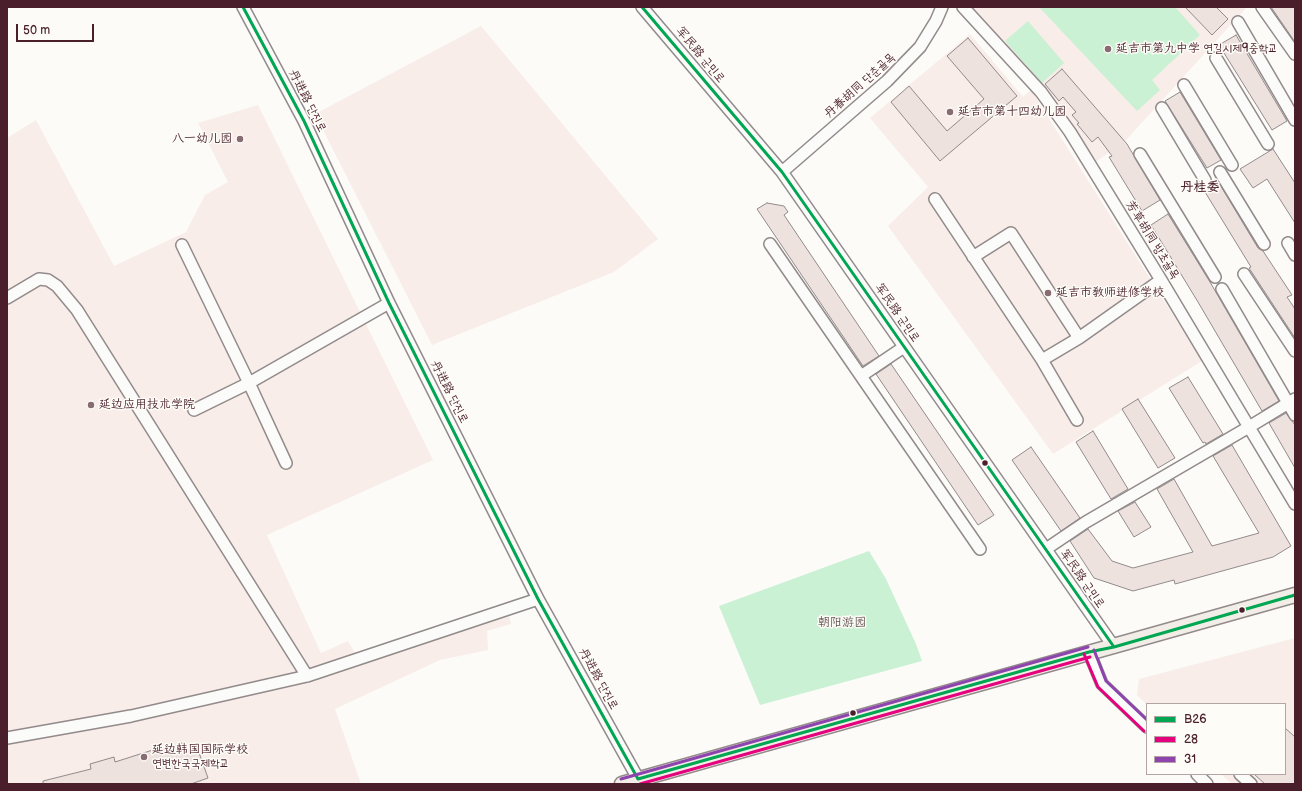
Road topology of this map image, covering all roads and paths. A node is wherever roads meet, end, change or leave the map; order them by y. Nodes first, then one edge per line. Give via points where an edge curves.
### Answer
1 (243, 7) edge
2 (642, 7) edge
3 (942, 7) edge
4 (963, 7) edge
5 (1262, 7) edge
6 (1238, 22) dead end
7 (1295, 54) edge
8 (1216, 58) dead end
9 (1184, 85) dead end
10 (1162, 108) dead end
11 (1295, 120) edge
12 (1268, 144) dead end
13 (1140, 154) dead end
14 (1232, 165) dead end
15 (782, 172) junction
16 (1220, 172) dead end
17 (1205, 180) dead end
18 (935, 199) dead end
19 (770, 244) dead end
20 (1264, 244) dead end
21 (1288, 244) dead end
22 (182, 245) dead end
23 (1295, 255) edge
24 (973, 257) junction
25 (1244, 274) dead end
26 (1215, 276) dead end
27 (1161, 280) junction
28 (1222, 289) dead end
29 (7, 298) edge
30 (389, 303) junction
31 (1079, 338) junction
32 (904, 347) junction
33 (1295, 352) edge
34 (1042, 360) junction
35 (860, 376) junction
36 (250, 383) junction
37 (1291, 401) edge
38 (194, 410) dead end
39 (1295, 416) edge
40 (1076, 420) dead end
41 (1249, 427) junction
42 (286, 463) dead end
43 (1295, 504) edge
44 (980, 549) dead end
45 (1046, 549) junction
46 (1295, 595) edge
47 (538, 599) junction
48 (1114, 647) junction
49 (1089, 652) junction
50 (307, 676) junction
51 (1146, 726) edge
52 (7, 738) edge
53 (1198, 775) edge
54 (1241, 775) edge
55 (639, 781) edge
56 (622, 784) edge
57 (1207, 784) edge
58 (1251, 784) edge

1 - 30 street, 丹进路 단진로 via 304,121
2 - 15 street, 军民路 군민로
3 - 15 street, 丹春胡同 단춘골목 via 920,47 893,76
4 - 27 street, 芳草胡同 방초골목 via 1041,92 1070,132
5 - 7 street
6 - 11 street
8 - 12 street
9 - 14 street
10 - 17 street
13 - 26 street
15 - 32 street, 军民路 군민로
16 - 20 street
18 - 24 street
19 - 35 street
21 - 23 street
22 - 36 street
24 - 31 street via 1012,233
24 - 34 street
25 - 33 street
27 - 31 street
27 - 41 street, 芳草胡同 방초골목
28 - 37 street
29 - 50 street via 39,279 48,280 57,286 72,304
30 - 36 street
30 - 47 street, 丹进路 단진로
31 - 34 street
32 - 35 street
32 - 45 street, 军民路 군민로
34 - 40 street
35 - 44 street
36 - 38 street
36 - 42 street
37 - 39 street
37 - 41 street
41 - 43 street, 芳草胡同 방초골목
41 - 45 street via 1086,522
45 - 48 street, 军民路 군민로
46 - 48 main road
47 - 50 street
47 - 55 street, 丹进路 단진로
48 - 49 main road
49 - 51 street via 1102,684
49 - 55 main road
50 - 52 street via 131,716
53 - 57 street
54 - 58 street
55 - 56 main road

